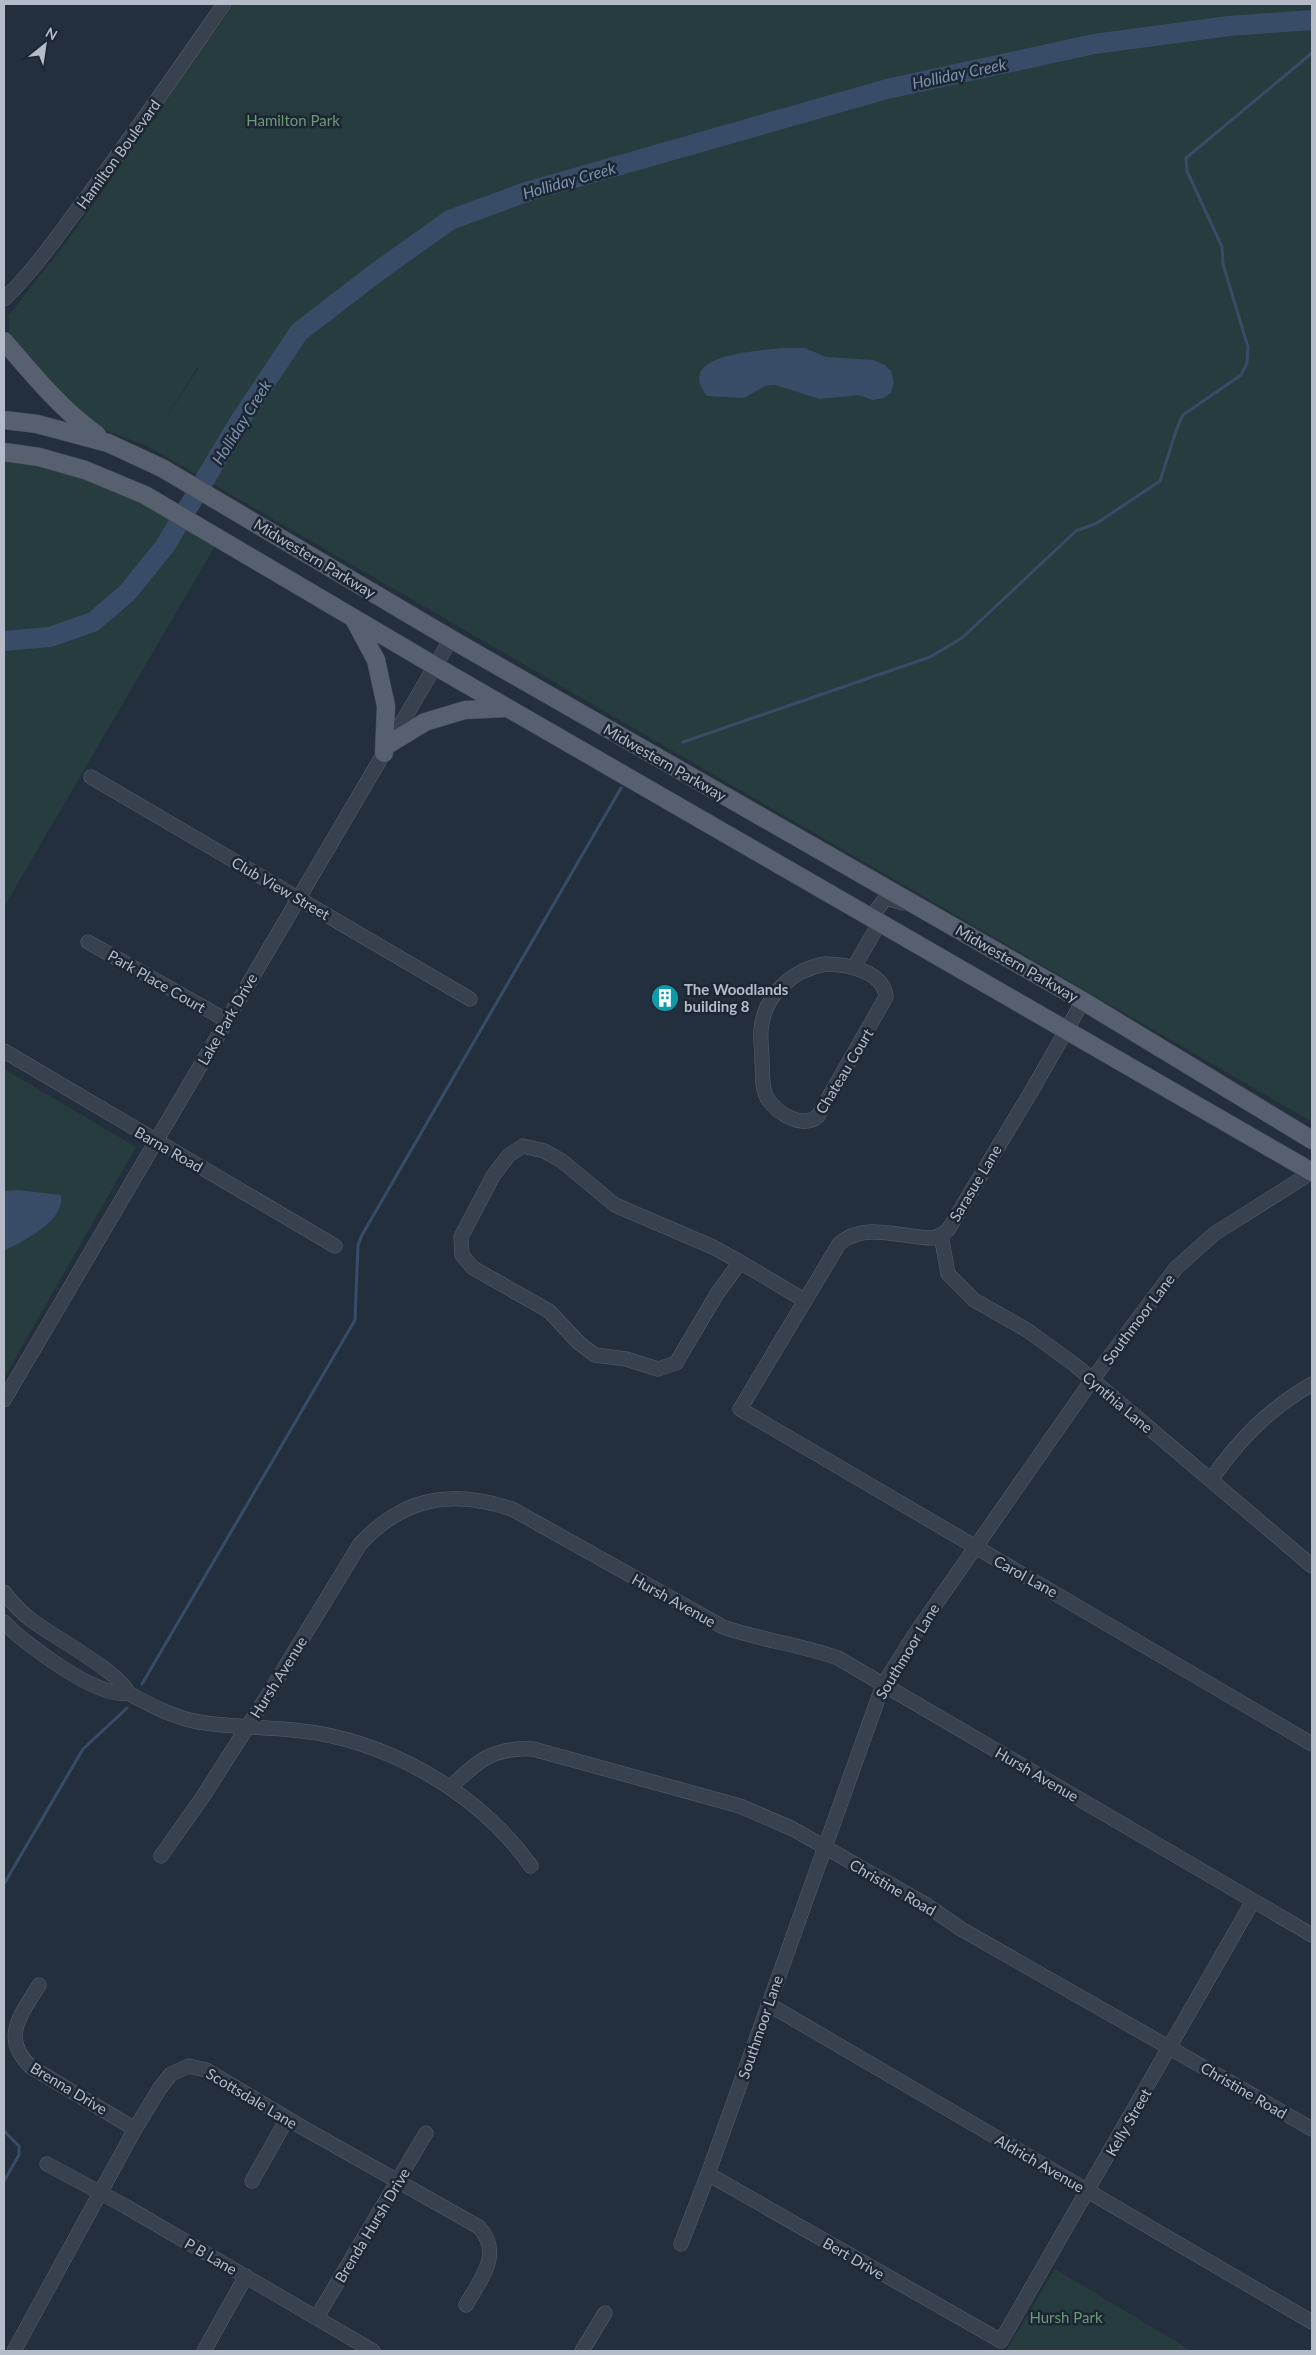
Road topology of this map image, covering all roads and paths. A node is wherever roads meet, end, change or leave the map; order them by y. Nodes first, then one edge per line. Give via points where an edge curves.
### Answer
1 (224, 4) edge
2 (4, 299) edge
3 (4, 342) edge
4 (4, 420) edge
5 (108, 443) junction
6 (4, 452) edge
7 (354, 618) junction
8 (451, 638) junction
9 (435, 666) junction
10 (508, 708) junction
11 (386, 749) junction
12 (92, 777) dead end
13 (298, 898) junction
14 (876, 920) junction
15 (952, 926) junction
16 (88, 942) dead end
17 (854, 967) junction
18 (470, 999) dead end
19 (1083, 1001) junction
20 (226, 1020) junction
21 (1067, 1029) junction
22 (4, 1051) edge
23 (1312, 1140) edge
24 (156, 1141) junction
25 (1312, 1172) edge
26 (941, 1235) junction
27 (334, 1246) dead end
28 (740, 1262) junction
29 (804, 1300) junction
30 (1092, 1380) junction
31 (1312, 1384) edge
32 (4, 1400) edge
33 (740, 1409) joint
34 (1211, 1480) junction
35 (975, 1548) junction
36 (1312, 1566) edge
37 (4, 1592) edge
38 (4, 1622) edge
39 (883, 1684) junction
40 (128, 1694) junction
41 (246, 1727) junction
42 (1312, 1744) edge
43 (451, 1788) junction
44 (825, 1847) junction
45 (161, 1856) dead end
46 (531, 1866) dead end
47 (1253, 1901) junction
48 (1312, 1935) edge
49 (39, 1985) dead end
50 (768, 2004) junction
51 (1171, 2048) junction
52 (288, 2119) junction
53 (135, 2129) junction
54 (1312, 2129) edge
55 (426, 2133) dead end
56 (47, 2164) dead end
57 (708, 2174) junction
58 (398, 2181) junction
59 (252, 2182) dead end
60 (1088, 2191) junction
61 (102, 2193) junction
62 (681, 2244) dead end
63 (246, 2276) junction
64 (466, 2305) dead end
65 (605, 2312) dead end
66 (317, 2316) junction
67 (1312, 2322) edge
68 (1001, 2341) joint
69 (14, 2351) edge
70 (204, 2351) edge
71 (373, 2351) edge
72 (582, 2351) edge

1 - 2 street, Hamilton Boulevard via 116,158 51,244
3 - 5 main road via 51,396 77,421
4 - 5 main road, Midwestern Parkway via 37,424
5 - 8 main road, Midwestern Parkway via 162,468
6 - 7 main road, Midwestern Parkway via 39,457 85,470 145,495
7 - 9 main road, Midwestern Parkway
7 - 11 main road via 376,660 386,706
8 - 9 street, Lake Park Drive
8 - 15 main road, Midwestern Parkway
9 - 10 main road, Midwestern Parkway
9 - 11 street, Lake Park Drive
10 - 11 main road via 465,710 425,722
10 - 14 main road, Midwestern Parkway
11 - 13 street, Lake Park Drive
12 - 13 street, Club View Street
13 - 18 street, Club View Street
13 - 20 street, Lake Park Drive
14 - 15 street via 886,898
14 - 17 street
14 - 21 main road, Midwestern Parkway
15 - 19 main road, Midwestern Parkway
16 - 20 street, Park Place Court
17 - 17 street, Chateau Court via 825,964 798,972 773,996 766,1011 761,1030 763,1088 772,1103 795,1120 811,1121 818,1116 884,1004 886,992 881,984
19 - 21 street, Sarasue Lane
19 - 23 main road, Midwestern Parkway
20 - 24 street, Lake Park Drive
21 - 25 main road, Midwestern Parkway
21 - 26 street, Sarasue Lane via 954,1220
22 - 24 street, Barna Road
24 - 27 street, Barna Road
24 - 32 street, Lake Park Drive
25 - 30 street, Southmoor Lane via 1214,1234 1176,1268
26 - 29 street, Sarasue Lane via 923,1238 868,1232 846,1238 828,1258
26 - 30 street, Cynthia Lane via 948,1274 959,1286 974,1300 1047,1344
28 - 28 street via 615,1205 562,1161 530,1146 515,1150 498,1169 461,1237 460,1245 462,1255 473,1268 549,1311 595,1355 626,1359 658,1369 676,1363
28 - 29 street
29 - 33 street, Sarasue Lane
30 - 34 street, Cynthia Lane
30 - 35 street, Southmoor Lane
31 - 34 street via 1268,1413 1235,1446
33 - 35 street, Carol Lane
34 - 36 street, Cynthia Lane
35 - 39 street, Southmoor Lane
35 - 42 street, Carol Lane
37 - 40 street via 32,1621 105,1670 127,1688
38 - 40 street via 15,1635 86,1682 121,1695
39 - 41 street, Hursh Avenue via 838,1658 723,1627 512,1509 490,1501 466,1498 426,1501 392,1514 377,1525 360,1544
39 - 44 street, Southmoor Lane
39 - 47 street, Hursh Avenue
40 - 41 street via 197,1722
41 - 43 street via 295,1730 349,1741 402,1761
41 - 45 street, Hursh Avenue
43 - 44 street, Christine Road via 471,1767 489,1756 504,1750 533,1749 740,1806
43 - 46 street via 490,1818
44 - 50 street, Southmoor Lane
44 - 51 street, Christine Road via 925,1904 961,1930
47 - 48 street, Hursh Avenue
47 - 51 street, Kelly Street
49 - 53 street, Brenna Drive via 18,2020 14,2035 20,2057 31,2067
50 - 57 street, Southmoor Lane
50 - 60 street, Aldrich Avenue
51 - 54 street, Christine Road
51 - 60 street, Kelly Street
52 - 53 street, Scottsdale Lane via 206,2070 189,2066 171,2074
52 - 58 street, Scottsdale Lane
52 - 59 street
53 - 61 street, Scottsdale Lane
55 - 58 street, Brenda Hursh Drive
56 - 61 street, P B Lane
57 - 62 street, Southmoor Lane
57 - 68 street, Bert Drive
58 - 64 street, Scottsdale Lane via 480,2227 486,2234 492,2254
58 - 66 street, Brenda Hursh Drive
60 - 67 street, Aldrich Avenue
60 - 68 street, Kelly Street
61 - 63 street, P B Lane
61 - 69 street, Scottsdale Lane
63 - 66 street, P B Lane
63 - 70 street
65 - 72 street
66 - 71 street, P B Lane

